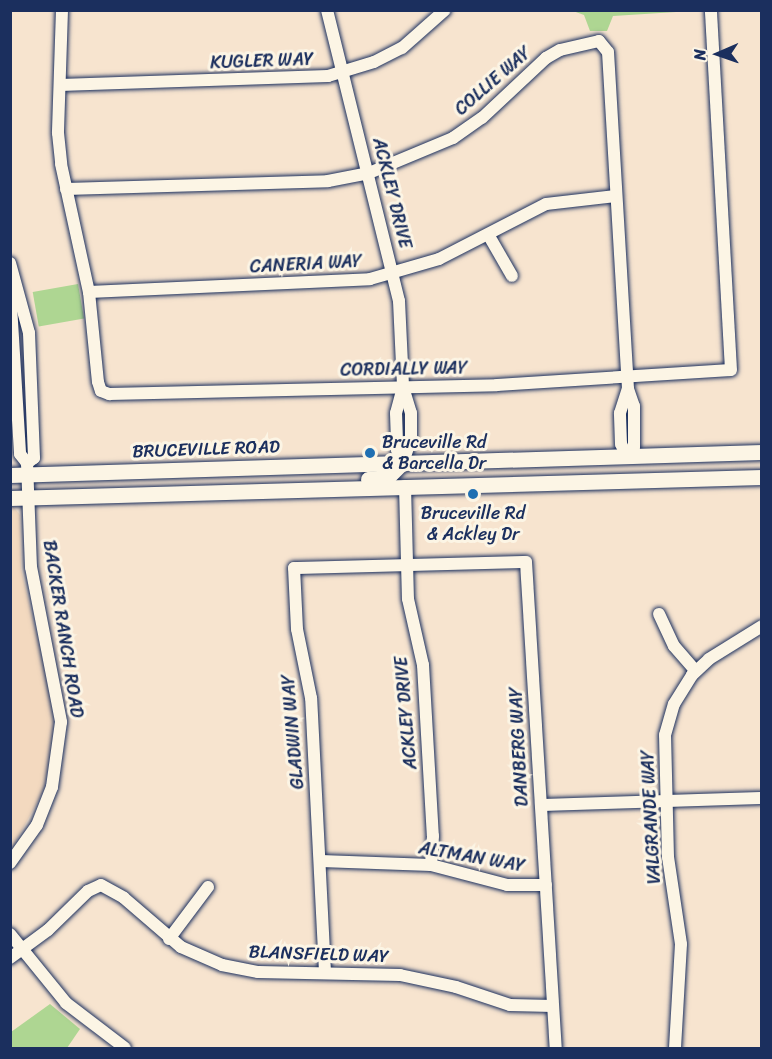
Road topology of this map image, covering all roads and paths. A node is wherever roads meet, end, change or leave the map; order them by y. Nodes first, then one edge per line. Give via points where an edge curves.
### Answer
1 (62, 10) edge
2 (327, 10) edge
3 (445, 10) edge
4 (711, 10) edge
5 (342, 72) junction
6 (60, 85) junction
7 (369, 173) junction
8 (66, 189) junction
9 (616, 196) junction
10 (489, 236) junction
11 (11, 269) edge
12 (393, 273) junction
13 (512, 276) dead end
14 (10, 288) edge
15 (89, 291) junction
16 (628, 383) junction
17 (403, 387) junction
18 (762, 452) edge
19 (626, 455) junction
20 (403, 462) junction
21 (21, 471) edge
22 (762, 477) edge
23 (533, 483) junction
24 (405, 486) junction
25 (306, 489) junction
26 (26, 497) junction
27 (10, 498) edge
28 (408, 565) junction
29 (659, 614) dead end
30 (762, 626) edge
31 (696, 671) junction
32 (762, 798) edge
33 (665, 799) junction
34 (541, 805) junction
35 (321, 861) junction
36 (10, 863) edge
37 (431, 865) junction
38 (546, 885) junction
39 (208, 887) dead end
40 (10, 934) edge
41 (169, 939) junction
42 (22, 949) junction
43 (10, 958) edge
44 (325, 972) junction
45 (553, 1006) junction
46 (125, 1048) edge
47 (556, 1048) edge
48 (675, 1048) edge

1 - 6 street, CORDIALLY WAY
2 - 5 street, ACKLEY DRIVE
3 - 5 street, KUGLER WAY via 402,48
4 - 16 street, CORDIALLY WAY via 734,366 728,372
5 - 6 street, KUGLER WAY via 320,78
5 - 7 street, ACKLEY DRIVE
6 - 8 street, CORDIALLY WAY via 58,133
7 - 8 street, COLLIE WAY via 328,181
7 - 9 street, COLLIE WAY via 453,138 482,118 546,58 560,50 599,41 608,52
7 - 12 street, ACKLEY DRIVE
8 - 15 street, CORDIALLY WAY
9 - 10 street, CANERIA WAY via 546,204
9 - 16 street, COLLIE WAY
10 - 12 street, CANERIA WAY via 439,259
10 - 13 street
11 - 21 street via 17,278 29,333 34,458
12 - 15 street, CANERIA WAY via 352,282
12 - 17 street, ACKLEY DRIVE via 401,324
14 - 21 street
15 - 17 street, CORDIALLY WAY via 98,382 105,393
16 - 17 street, CORDIALLY WAY
16 - 19 street, COLLIE WAY via 620,413 621,444
17 - 20 street, ACKLEY DRIVE via 396,413 397,450
18 - 19 main road, BRUCEVILLE ROAD
19 - 20 main road, BRUCEVILLE ROAD
19 - 23 main road via 624,465 614,472 564,474
20 - 21 main road, BRUCEVILLE ROAD
20 - 25 main road via 388,477 338,480
21 - 26 street, BACKER RANCH ROAD
22 - 23 main road
23 - 24 main road
24 - 25 main road
24 - 28 street, ACKLEY DRIVE
25 - 26 main road
26 - 27 main road
26 - 36 street, BACKER RANCH ROAD via 32,567 60,707 61,739 44,810
28 - 34 street, DANBERG WAY via 526,562
28 - 35 street, GLADWIN WAY via 294,568 297,629 311,698
28 - 37 street, ACKLEY DRIVE via 411,617 423,665 433,836
29 - 31 street via 674,646
30 - 31 street, VALGRANDE WAY
31 - 33 street, VALGRANDE WAY via 682,689 668,723 663,754
32 - 33 street
33 - 34 street
33 - 48 street, VALGRANDE WAY via 668,857 681,944
34 - 38 street, DANBERG WAY
35 - 37 street, ALTMAN WAY
35 - 44 street, GLADWIN WAY
37 - 38 street, ALTMAN WAY via 507,885
38 - 45 street, DANBERG WAY
39 - 41 street
40 - 42 street
41 - 42 street, BLANSFIELD WAY via 124,898 101,885 88,891
41 - 44 street, BLANSFIELD WAY via 201,957 243,970
42 - 43 street
42 - 46 street via 66,1003
44 - 45 street, BLANSFIELD WAY via 400,975 456,987 510,1005
45 - 47 street, DANBERG WAY

